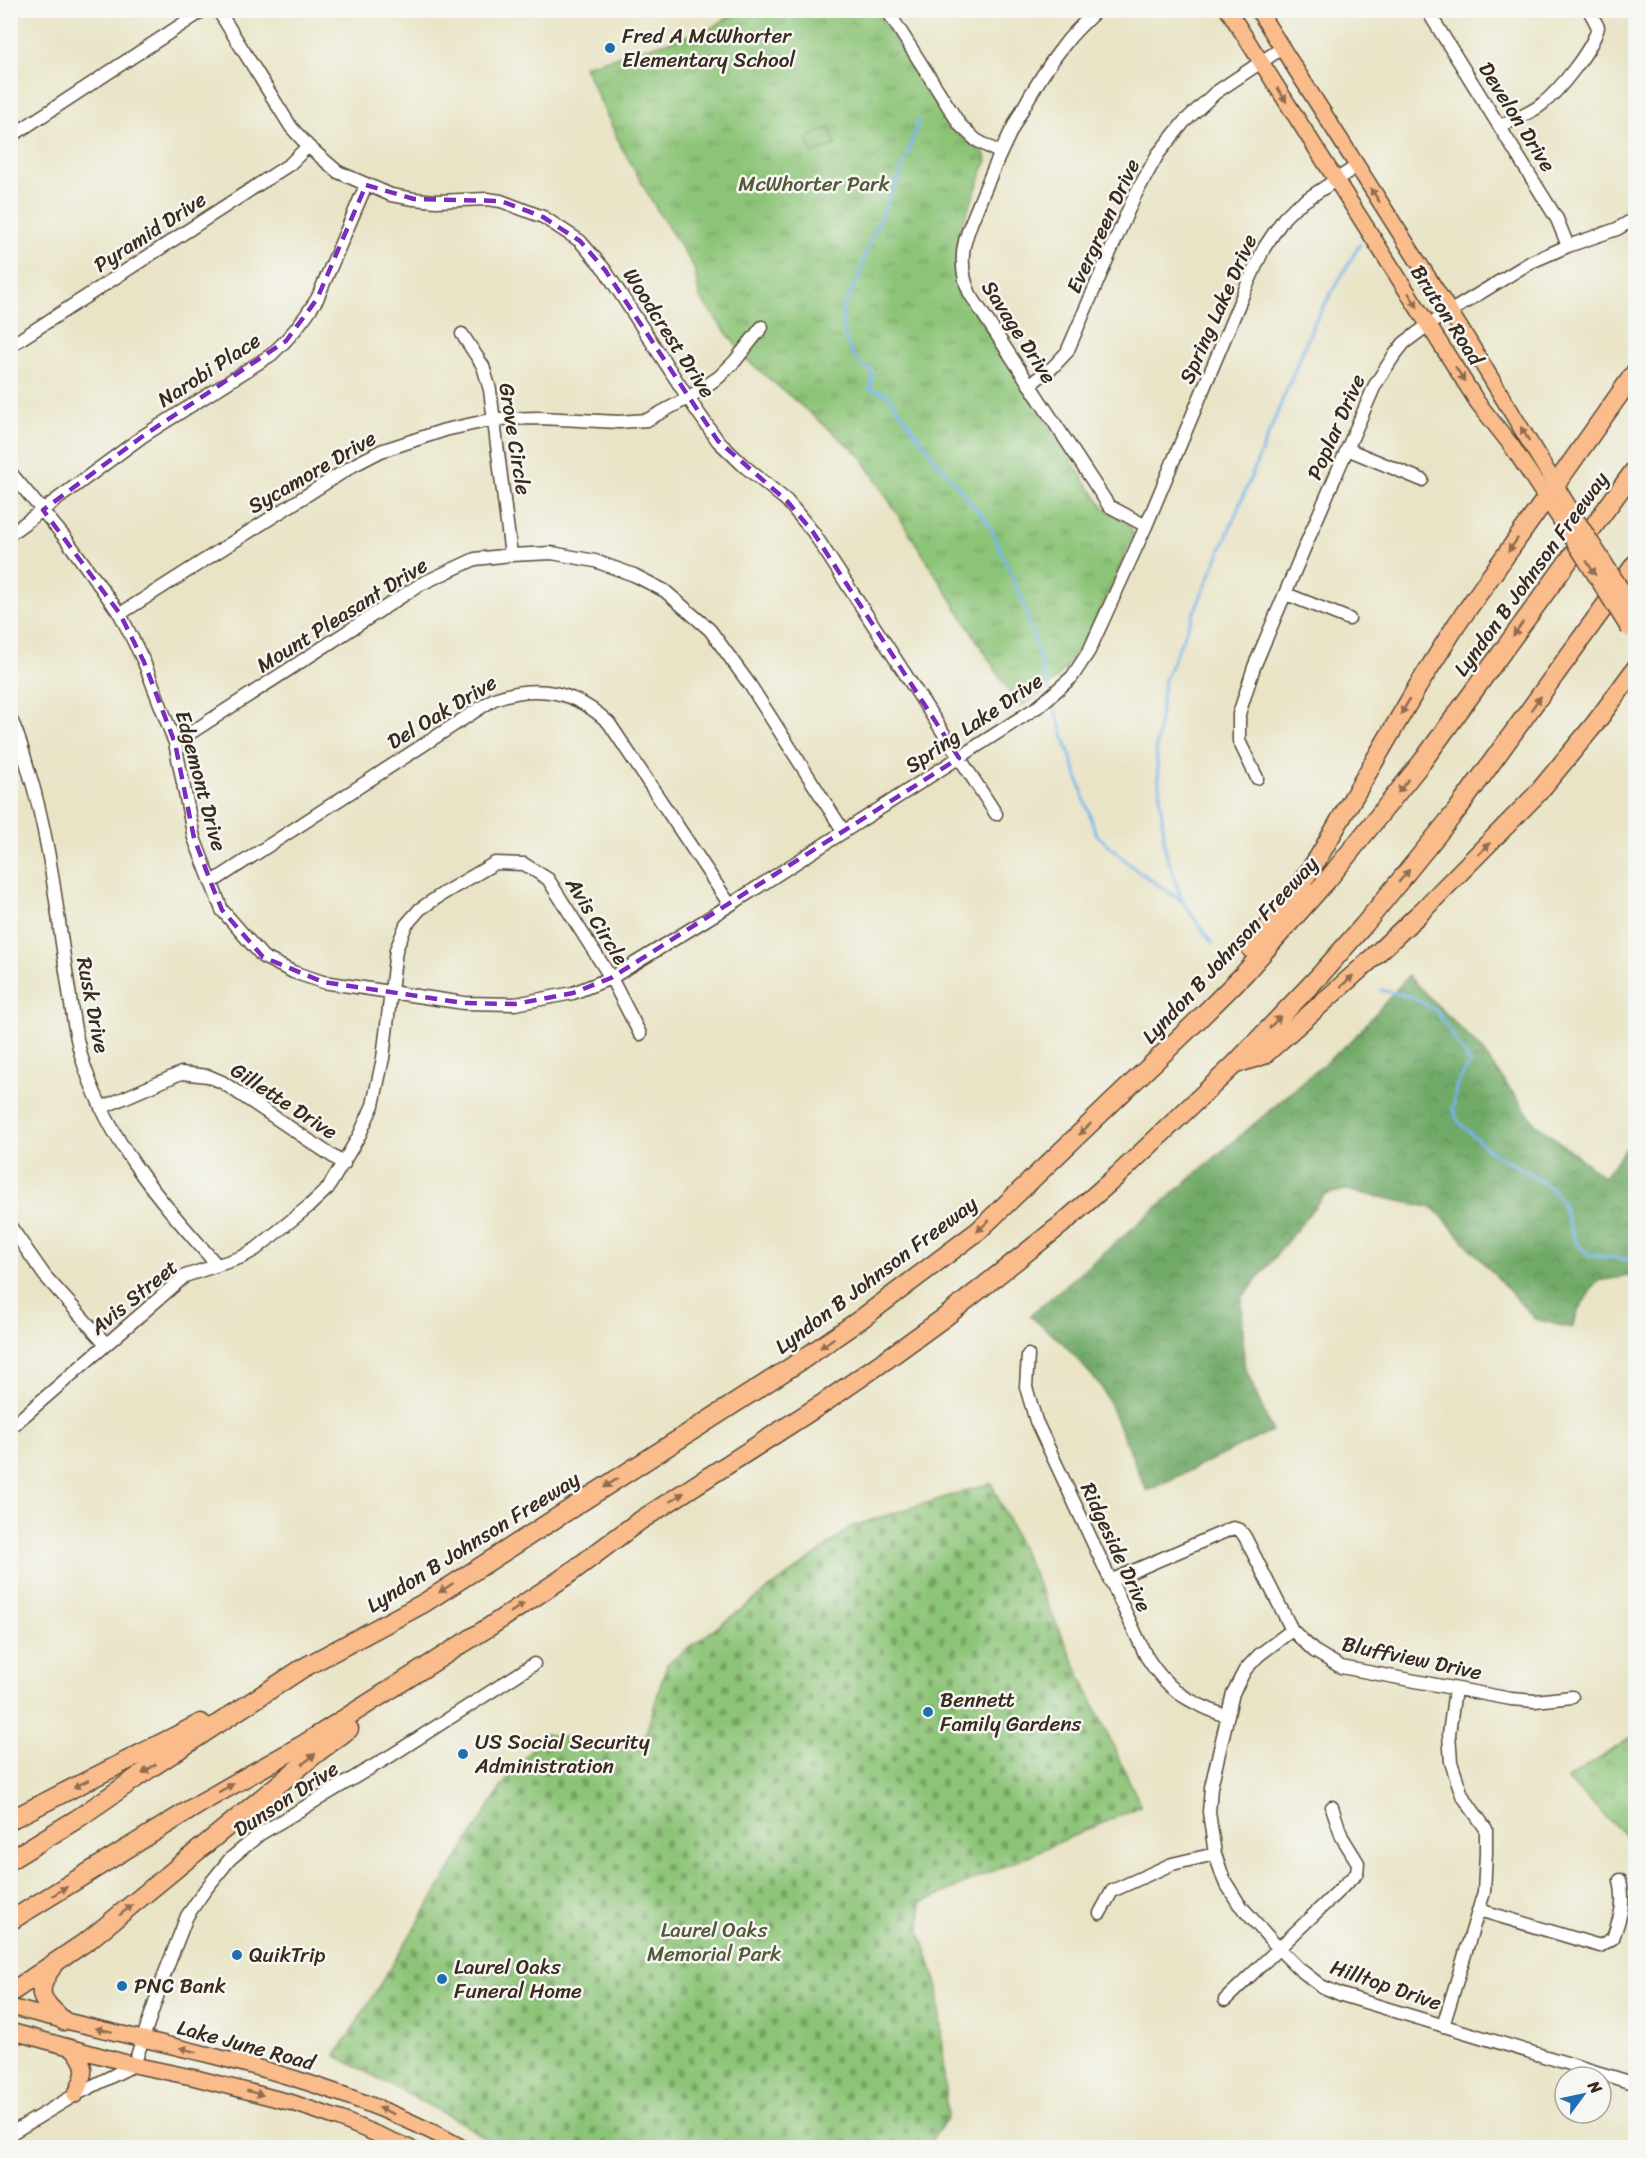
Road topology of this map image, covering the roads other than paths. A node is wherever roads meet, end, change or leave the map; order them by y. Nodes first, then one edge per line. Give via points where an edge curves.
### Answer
1 (204, 10) edge
2 (218, 10) edge
3 (887, 10) edge
4 (1097, 10) edge
5 (1228, 10) edge
6 (1258, 10) edge
7 (1427, 10) edge
8 (1589, 10) edge
9 (1282, 48) junction
10 (1261, 62) junction
11 (1500, 126) junction
12 (10, 136) edge
13 (308, 146) junction
14 (1000, 153) junction
15 (1357, 166) junction
16 (1336, 179) junction
17 (366, 185) junction
18 (1635, 218) edge
19 (1568, 246) junction
20 (1450, 312) junction
21 (1428, 325) junction
22 (762, 327) dead end
23 (462, 334) dead end
24 (10, 346) edge
25 (1635, 371) edge
26 (1029, 385) junction
27 (688, 399) junction
28 (495, 419) junction
29 (1347, 449) junction
30 (1635, 468) edge
31 (10, 472) edge
32 (1422, 480) dead end
33 (1550, 491) junction
34 (43, 510) junction
35 (1565, 514) junction
36 (1146, 526) junction
37 (10, 534) edge
38 (511, 555) junction
39 (1635, 564) edge
40 (1286, 594) junction
41 (1635, 612) edge
42 (120, 614) junction
43 (1349, 619) dead end
44 (1632, 634) edge
45 (1635, 668) edge
46 (1628, 684) edge
47 (10, 718) edge
48 (175, 743) junction
49 (959, 758) junction
50 (1257, 778) dead end
51 (996, 814) dead end
52 (844, 832) junction
53 (211, 883) junction
54 (730, 905) junction
55 (611, 978) junction
56 (391, 993) junction
57 (640, 1034) dead end
58 (1234, 1064) junction
59 (1116, 1099) junction
60 (101, 1108) junction
61 (344, 1164) junction
62 (10, 1226) edge
63 (218, 1265) junction
64 (106, 1344) junction
65 (1028, 1355) dead end
66 (10, 1428) edge
67 (1110, 1581) junction
68 (489, 1627) junction
69 (1292, 1630) junction
70 (534, 1664) dead end
71 (303, 1668) junction
72 (1455, 1689) junction
73 (1572, 1697) dead end
74 (1226, 1716) junction
75 (1332, 1807) dead end
76 (10, 1820) edge
77 (1215, 1854) junction
78 (10, 1860) edge
79 (1620, 1880) dead end
80 (1479, 1910) junction
81 (1100, 1913) dead end
82 (10, 1921) edge
83 (1279, 1949) junction
84 (53, 1965) junction
85 (10, 1993) edge
86 (1225, 2000) dead end
87 (10, 2007) edge
88 (64, 2021) junction
89 (1443, 2026) junction
90 (10, 2031) edge
91 (143, 2039) junction
92 (73, 2049) junction
93 (134, 2065) junction
94 (295, 2079) junction
95 (1635, 2084) edge
96 (75, 2095) junction
97 (287, 2101) junction
98 (10, 2134) edge
99 (436, 2141) edge
100 (410, 2148) edge
101 (463, 2148) edge

1 - 12 street
2 - 13 street, Woodcrest Drive via 291,126
3 - 14 street via 960,125 976,140
4 - 14 street, Savage Drive via 1068,39 1042,76
5 - 10 main road, Bruton Road
6 - 9 main road, Bruton Road
7 - 11 street, Develon Drive
8 - 11 street via 1598,27 1596,38 1563,83 1540,105
9 - 10 street, Evergreen Drive
9 - 15 main road, Bruton Road
10 -> 16 main road, Bruton Road
10 - 26 street, Evergreen Drive via 1215,93 1158,154 1134,197 1067,352
11 - 19 street, Develon Drive via 1557,219
13 - 17 street, Woodcrest Drive via 338,172
13 - 24 street, Pyramid Drive via 290,164
14 - 26 street, Savage Drive via 972,222 963,251 963,268 970,294
15 - 16 street, Spring Lake Drive
20 -> 15 main road, Bruton Road
16 -> 21 main road, Bruton Road
16 - 36 street, Spring Lake Drive via 1295,207 1264,248
17 - 27 street, Woodcrest Drive via 414,199 501,201 543,217 580,241 605,270
17 - 34 street, Narobi Place via 317,298 286,341 271,355 143,436
18 - 19 street, Poplar Drive via 1617,229
19 - 20 street, Poplar Drive via 1531,262
20 - 21 street, Poplar Drive
33 -> 20 main road, Bruton Road
21 - 29 street, Poplar Drive via 1393,357 1375,385
21 -> 33 main road, Bruton Road via 1478,403
22 - 27 street, Sycamore Drive via 719,377
23 - 28 street, Grove Circle via 483,366
25 - 33 highway
26 - 36 street, Savage Drive via 1109,506
27 - 28 street, Sycamore Drive via 646,420
27 - 49 street, Woodcrest Drive via 718,441 787,501 813,532
28 - 38 street, Grove Circle
28 - 42 street, Sycamore Drive via 445,430 381,451 354,465
29 - 32 street
29 - 40 street, Poplar Drive
30 -> 59 highway, Lyndon B Johnson Freeway via 1422,762 1329,878 1236,982
31 - 34 street, Edgemont Drive
33 - 35 main road, Bruton Road
33 -> 59 highway via 1418,686 1295,892 1236,968
34 - 37 street, Narobi Place
34 - 42 street, Edgemont Drive
35 - 41 main road, Bruton Road, bridge
35 -> 44 main road, Bruton Road, bridge
36 - 49 street, Spring Lake Drive via 1089,651 1072,677 1040,706
38 - 48 street, Mount Pleasant Drive via 475,560 421,584
38 - 52 street, Mount Pleasant Drive via 552,553 595,561 665,591 710,630 750,684
58 -> 39 highway via 1321,974 1412,867 1502,750
40 - 43 street
40 - 50 street, Poplar Drive via 1254,667 1239,714 1239,741
42 - 48 street, Edgemont Drive via 144,662
45 - 46 highway
58 -> 46 highway via 1264,1054 1421,912 1537,794
47 - 60 street, Rusk Drive via 38,800 73,1013 84,1064
48 - 53 street, Edgemont Drive via 194,838
49 - 51 street, Woodcrest Drive
49 - 52 street, Spring Lake Drive
52 - 54 street, Spring Lake Drive
53 - 54 street, Del Oak Drive via 494,699 516,691 550,690 593,707 609,723
53 - 56 street, Edgemont Drive via 222,910 263,957 323,982
54 - 55 street, Spring Lake Drive
55 - 56 street, Spring Lake Drive via 573,993 515,1004 464,1003
55 - 56 street, Avis Circle via 548,879 525,864 495,863 420,909 406,926 396,950
55 - 57 street, Avis Circle
56 - 61 street, Avis Street via 373,1105
68 -> 58 highway via 638,1522 825,1402 945,1317 1086,1203
59 -> 71 highway, Lyndon B Johnson Freeway via 978,1231 861,1319 424,1603
60 - 61 street, Gillette Drive via 181,1073 208,1076
60 - 63 street, Rusk Drive via 154,1193
61 - 63 street, Avis Street via 328,1188 283,1227 242,1257
62 - 64 street via 45,1276
63 - 64 street, Avis Street via 185,1276
64 - 66 street, Avis Street
65 - 67 street, Ridgeside Drive via 1026,1387 1036,1421
67 - 69 street, Bluffview Drive via 1233,1528 1245,1537
67 - 74 street, Ridgeside Drive via 1157,1674 1176,1693
82 -> 68 highway
84 -> 68 highway via 133,1905 318,1752
69 - 72 street, Bluffview Drive via 1314,1651 1341,1667
69 - 74 street, Hilltop Drive via 1245,1670
70 - 91 street, Dunson Drive via 260,1834 230,1859 187,1916
71 -> 76 highway
71 -> 78 highway, Lyndon B Johnson Freeway
72 - 73 street, Bluffview Drive via 1534,1701
72 - 80 street via 1449,1734 1451,1762 1462,1795 1486,1829 1484,1892
74 - 77 street, Hilltop Drive via 1209,1812
75 - 83 street via 1342,1837 1358,1863 1357,1873
77 - 81 street via 1172,1864 1112,1892
77 - 83 street, Hilltop Drive via 1224,1880 1239,1904
79 - 80 street via 1623,1912 1613,1938 1600,1946
80 - 89 street
83 - 86 street
83 - 89 street, Hilltop Drive via 1321,1986
84 - 85 highway
84 - 88 highway via 42,1981 40,1993 46,2005
87 - 88 main road, Lake June Road
91 -> 88 main road, Lake June Road
89 - 95 street, Hilltop Drive
90 - 92 main road, Lake June Road
91 - 93 street, Dunson Drive
94 -> 91 main road, Lake June Road
92 - 93 main road, Lake June Road
92 - 96 main road via 83,2061 84,2071
93 - 96 street
93 -> 97 main road, Lake June Road
94 - 97 main road
99 -> 94 main road, Lake June Road via 389,2111
96 - 98 street
97 - 100 main road, Lake June Road
99 - 101 main road, Lake June Road

